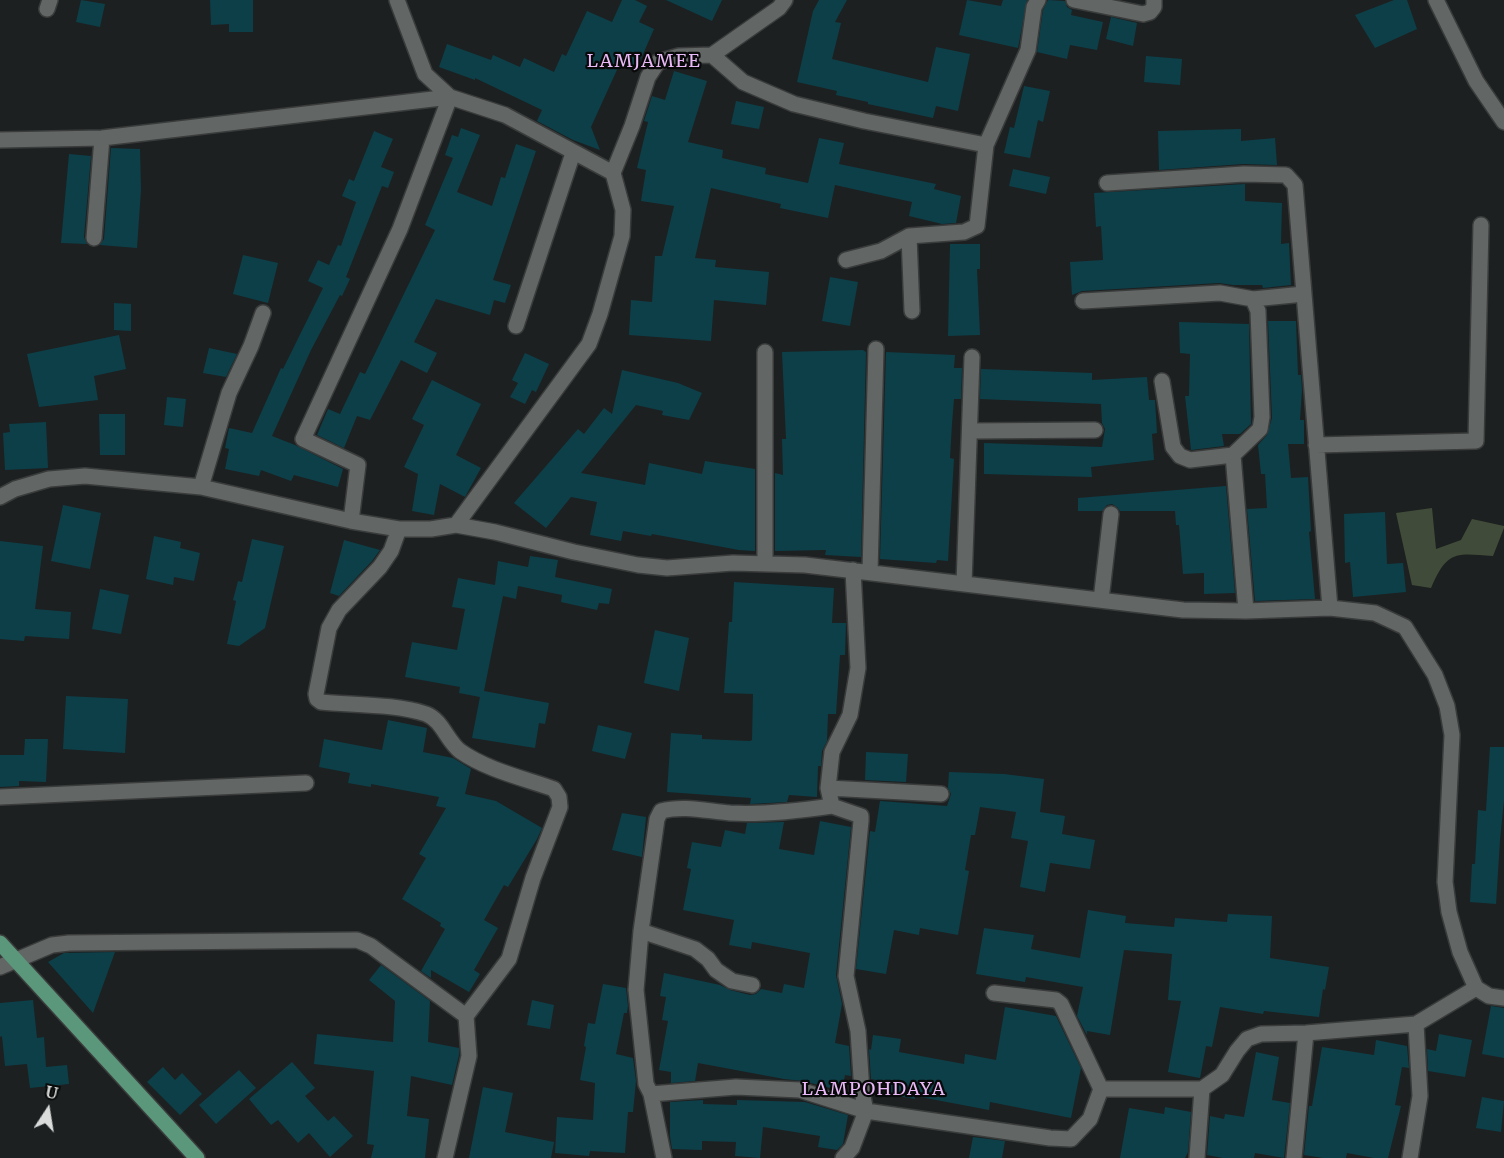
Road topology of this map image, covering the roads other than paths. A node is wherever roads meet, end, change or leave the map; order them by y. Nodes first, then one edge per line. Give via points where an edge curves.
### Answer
1 (397, 0) edge
2 (785, 0) edge
3 (1038, 0) edge
4 (1074, 0) edge
5 (1154, 0) edge
6 (1436, 0) edge
7 (712, 55) junction
8 (450, 97) junction
9 (1504, 122) edge
10 (102, 138) junction
11 (0, 140) edge
12 (986, 145) junction
13 (573, 153) junction
14 (613, 173) junction
15 (1107, 183) dead end
16 (1481, 225) dead end
17 (909, 236) junction
18 (94, 238) dead end
19 (846, 260) dead end
20 (1304, 294) junction
21 (1253, 299) junction
22 (1083, 301) dead end
23 (912, 311) dead end
24 (263, 313) dead end
25 (516, 326) dead end
26 (876, 349) dead end
27 (765, 352) dead end
28 (972, 357) dead end
29 (1162, 381) dead end
30 (1095, 430) dead end
31 (970, 431) junction
32 (1316, 445) junction
33 (1233, 455) junction
34 (201, 487) junction
35 (0, 497) edge
36 (1111, 514) dead end
37 (351, 521) junction
38 (456, 525) junction
39 (399, 529) junction
40 (765, 564) junction
41 (853, 570) junction
42 (870, 572) junction
43 (964, 584) junction
44 (1101, 600) junction
45 (1330, 608) junction
46 (1246, 611) junction
47 (306, 783) dead end
48 (828, 788) junction
49 (941, 794) dead end
50 (0, 797) edge
51 (832, 806) junction
52 (641, 931) junction
53 (0, 943) edge
54 (16, 961) junction
55 (0, 967) edge
56 (752, 985) dead end
57 (1476, 988) junction
58 (994, 993) dead end
59 (1504, 998) edge
60 (466, 1016) junction
61 (1416, 1024) junction
62 (1306, 1033) junction
63 (1101, 1089) junction
64 (1202, 1089) junction
65 (651, 1094) junction
66 (866, 1111) junction
67 (197, 1158) edge
68 (445, 1158) edge
69 (664, 1158) edge
70 (843, 1158) edge
71 (1197, 1158) edge
72 (1293, 1158) edge
73 (1410, 1158) edge

1 - 8 street via 425,74
2 - 7 street
3 - 12 street via 1028,51
4 - 5 street via 1143,14 1154,7
6 - 9 street via 1476,81
7 - 12 street via 743,82 794,104
7 - 14 street via 679,56 658,62 648,77
8 - 10 street
8 - 13 street via 505,115
8 - 37 street via 400,229 303,440 358,465
10 - 11 street
10 - 18 street
12 - 17 street via 977,226 964,232
13 - 14 street
13 - 25 street
14 - 38 street via 623,210 622,236 589,344
15 - 20 street via 1286,175 1295,185
16 - 32 street via 1476,441
17 - 19 street via 881,251
17 - 23 street
20 - 21 street
20 - 32 street
21 - 22 street via 1220,293
21 - 33 street via 1258,311 1262,417 1260,429
24 - 34 street via 229,393
26 - 42 street
27 - 40 street
28 - 31 street
29 - 33 street via 1173,447 1180,456 1190,460
30 - 31 street
31 - 43 street
32 - 45 street
33 - 46 street
34 - 35 street via 85,476 49,478
34 - 37 street
36 - 44 street
37 - 39 street
38 - 39 street
38 - 40 street via 638,565 667,568
39 - 60 street via 380,567 339,610 329,628 316,699 429,715 458,749 476,760 554,789 559,796 560,807 533,878 509,959
40 - 41 street
41 - 42 street
41 - 48 street via 858,668 850,715 832,752
42 - 43 street
43 - 44 street
44 - 46 street via 1183,610
45 - 46 street
45 - 57 street via 1375,613 1405,627 1436,675 1452,735 1445,882 1460,952
47 - 50 street
48 - 49 street
48 - 51 street
51 - 52 street via 791,812 732,813 678,807 661,811
51 - 66 street via 861,816 846,976 858,1031
52 - 56 street via 694,949 732,981
52 - 65 street via 636,990 646,1084
53 - 54 main road
54 - 55 street
54 - 60 street via 52,945 69,943 357,940 371,946
54 - 67 main road
57 - 59 street via 1489,996
57 - 61 street
58 - 63 street via 1056,1000 1061,1004
60 - 68 street via 468,1056
61 - 62 street
61 - 73 street via 1420,1096
62 - 64 street via 1261,1034 1247,1039 1222,1075
62 - 72 street
63 - 64 street
63 - 66 street via 1090,1119 1071,1139
64 - 71 street
65 - 66 street via 735,1087 800,1090
65 - 69 street
66 - 70 street via 852,1148

